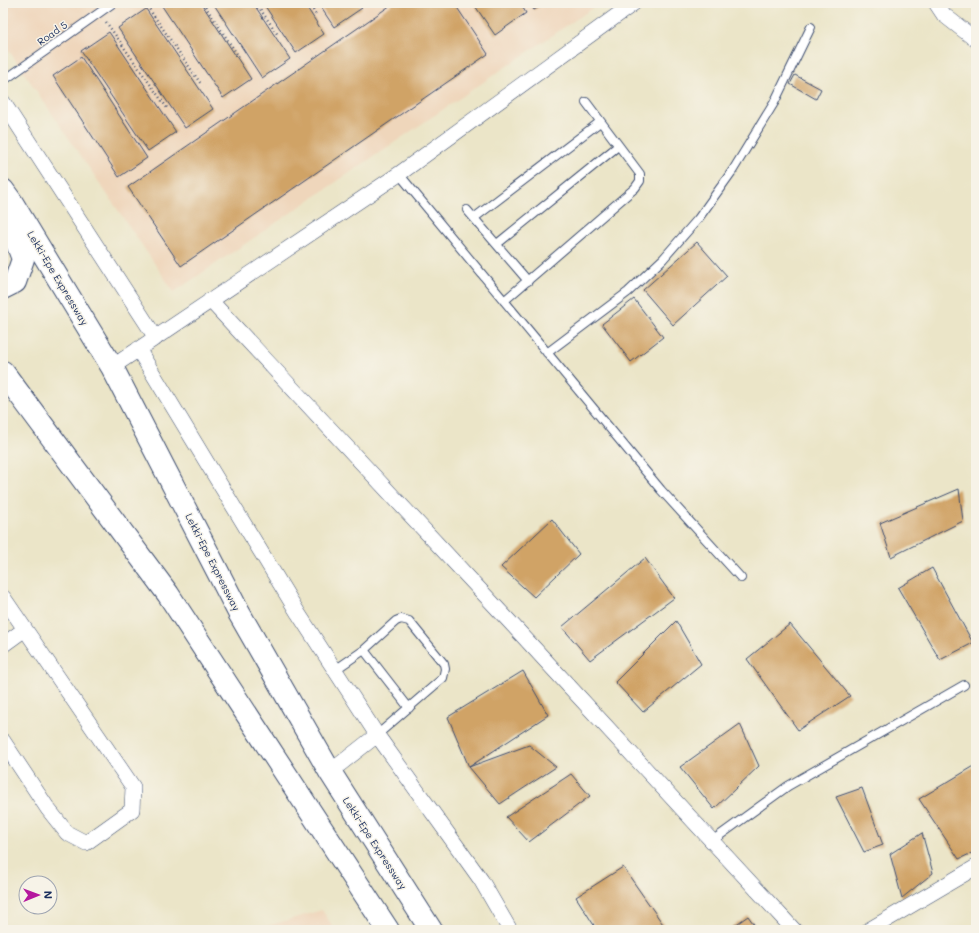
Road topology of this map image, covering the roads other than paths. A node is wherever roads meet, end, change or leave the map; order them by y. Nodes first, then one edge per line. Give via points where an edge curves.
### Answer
1 (113, 3) edge
2 (634, 3) edge
3 (936, 3) edge
4 (811, 27) dead end
5 (976, 40) edge
6 (3, 81) edge
7 (3, 102) edge
8 (586, 102) dead end
9 (600, 122) junction
10 (618, 146) junction
11 (399, 174) junction
12 (3, 190) edge
13 (467, 210) dead end
14 (474, 218) junction
15 (3, 220) edge
16 (497, 244) junction
17 (528, 280) junction
18 (3, 288) edge
19 (210, 300) junction
20 (504, 301) junction
21 (156, 338) junction
22 (138, 349) junction
23 (547, 353) junction
24 (112, 367) junction
25 (3, 372) edge
26 (741, 578) dead end
27 (3, 597) edge
28 (25, 629) junction
29 (3, 645) edge
30 (364, 650) junction
31 (335, 670) junction
32 (964, 684) dead end
33 (409, 708) junction
34 (377, 735) junction
35 (3, 741) edge
36 (330, 772) junction
37 (712, 841) junction
38 (976, 867) edge
39 (388, 930) edge
40 (431, 930) edge
41 (510, 930) edge
42 (794, 930) edge
43 (869, 930) edge

1 - 6 lane, Road 5
2 - 11 street
3 - 5 street via 944,15
4 - 23 lane via 774,103 733,170 698,219 663,259 628,292
7 - 21 street
8 - 9 lane
9 - 10 lane
9 - 14 lane
10 - 16 lane
10 - 17 lane via 640,174 640,181
11 - 19 street
11 - 20 lane
12 - 24 highway, Lekki-Epe Expressway
13 - 14 lane
14 - 16 lane
15 - 18 highway via 15,238 23,259 15,282
16 - 17 lane
17 - 20 lane
19 - 21 street
19 - 37 street
20 - 23 lane
21 - 22 street
22 - 24 street
22 - 31 street
23 - 26 lane via 661,490
24 - 36 highway, Lekki-Epe Expressway via 239,613
25 - 39 highway via 168,594
27 - 28 street
28 - 29 street
28 - 35 street via 133,787 132,810 86,843 67,833
30 - 31 lane
30 - 33 lane
30 - 33 lane via 396,622 404,619 409,621 444,664 443,678
31 - 34 street
32 - 37 lane via 788,786
33 - 34 lane
34 - 36 street
34 - 41 street via 481,880
36 - 40 highway, Lekki-Epe Expressway
37 - 42 street
38 - 43 street

